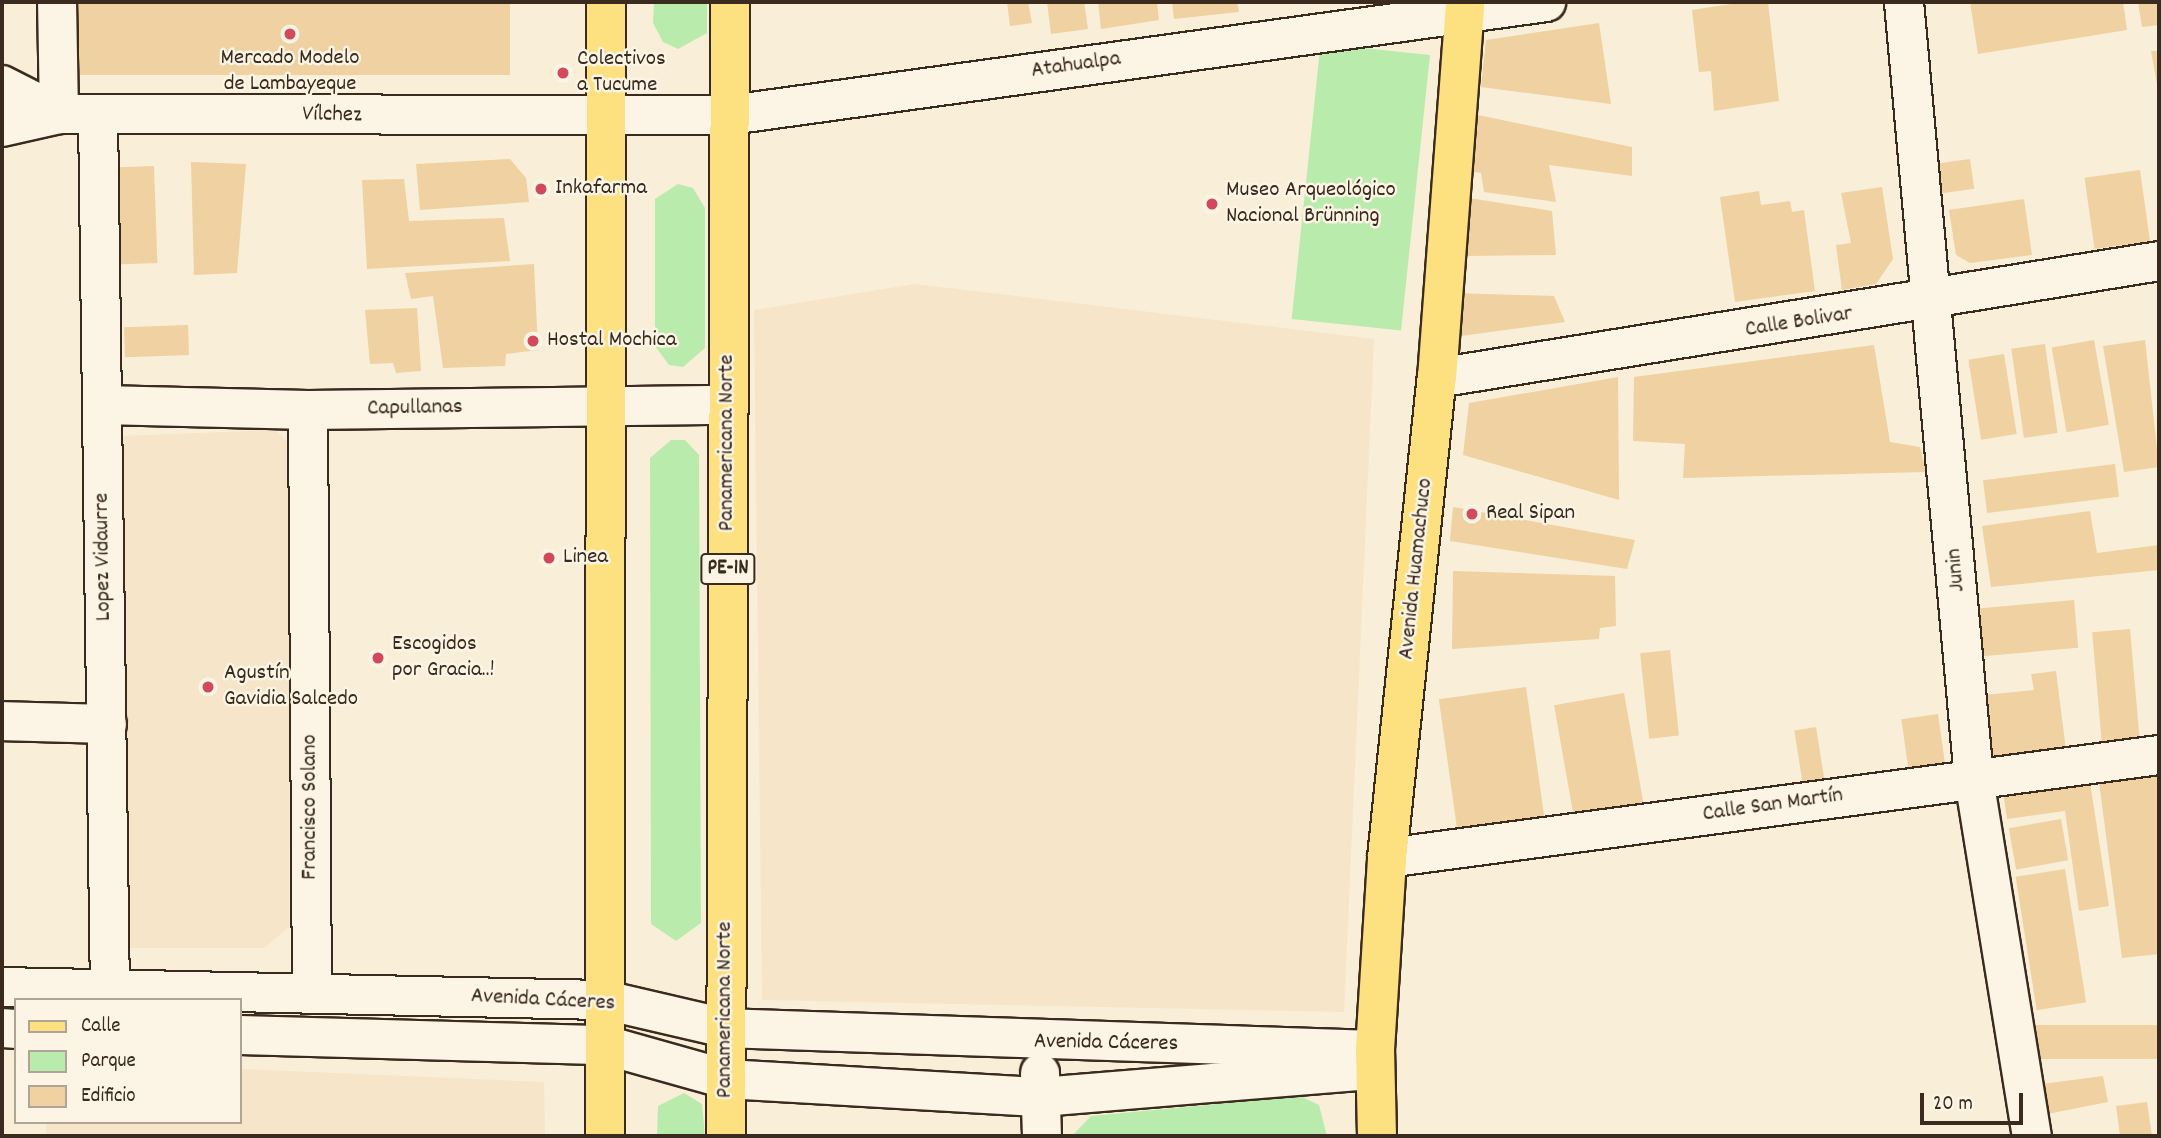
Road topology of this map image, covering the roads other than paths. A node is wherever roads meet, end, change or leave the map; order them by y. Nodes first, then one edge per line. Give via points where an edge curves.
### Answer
1 (57, 2) edge
2 (606, 2) edge
3 (730, 2) edge
4 (1546, 2) edge
5 (1904, 2) edge
6 (1465, 7) edge
7 (2, 85) edge
8 (59, 114) junction
9 (98, 114) junction
10 (730, 115) junction
11 (606, 119) junction
12 (2, 127) edge
13 (2159, 261) edge
14 (1935, 302) junction
15 (1437, 378) junction
16 (102, 405) junction
17 (729, 405) junction
18 (606, 406) junction
19 (308, 410) junction
20 (2, 722) edge
21 (107, 724) junction
22 (2159, 755) edge
23 (1974, 779) junction
24 (1387, 858) junction
25 (2, 987) edge
26 (312, 994) junction
27 (110, 995) edge
28 (605, 1000) junction
29 (725, 1028) junction
30 (242, 1035) edge
31 (1040, 1043) junction
32 (605, 1045) junction
33 (1375, 1060) junction
34 (726, 1079) junction
35 (1041, 1097) junction
36 (606, 1136) edge
37 (726, 1136) edge
38 (1042, 1136) edge
39 (1377, 1136) edge
40 (2032, 1136) edge

1 - 8 street
2 - 11 main road
3 - 10 main road, Panamericana Norte / PE-1N
4 - 6 street, Atahualpa
5 - 14 street, Junin
6 - 10 street, Atahualpa
6 - 15 main road, Avenida Huamachuco
7 - 8 street, Vílchez
8 - 9 street, Vílchez
8 - 12 street, Vílchez
9 - 11 street, Vílchez
9 - 16 street, Lopez Vidaurre
10 - 11 street, Atahualpa
10 - 17 main road, Panamericana Norte / PE-1N
11 - 18 main road
13 - 14 street, Calle Bolivar
14 - 15 street, Calle Bolivar
14 - 23 street, Junin
15 - 24 main road, Avenida Huamachuco
16 - 19 street, Capullanas
16 - 21 street, Lopez Vidaurre
17 - 18 street, Capullanas
17 - 29 main road, Panamericana Norte / PE-1N
18 - 19 street, Capullanas
18 - 28 main road
19 - 26 street, Francisco Solano
20 - 21 street
21 - 27 street, Lopez Vidaurre
22 - 23 street, Calle San Martín
23 - 24 street, Calle San Martín
23 - 40 street, Junin
24 - 33 main road, Avenida Huamachuco
25 - 27 street, Avenida Cáceres
26 - 27 street, Avenida Cáceres
26 - 28 street, Avenida Cáceres
28 - 29 street, Avenida Cáceres
28 - 32 main road
29 - 31 street, Avenida Cáceres
29 - 34 main road, Panamericana Norte / PE-1N
30 - 32 street, Avenida Cáceres
31 - 33 street, Avenida Cáceres
31 - 35 street
32 - 34 street, Avenida Cáceres
32 - 36 main road
33 - 35 street, Avenida Cáceres
33 - 39 main road, Avenida Huamachuco
34 - 35 street, Avenida Cáceres
34 - 37 main road, Panamericana Norte / PE-1N
35 - 38 street

